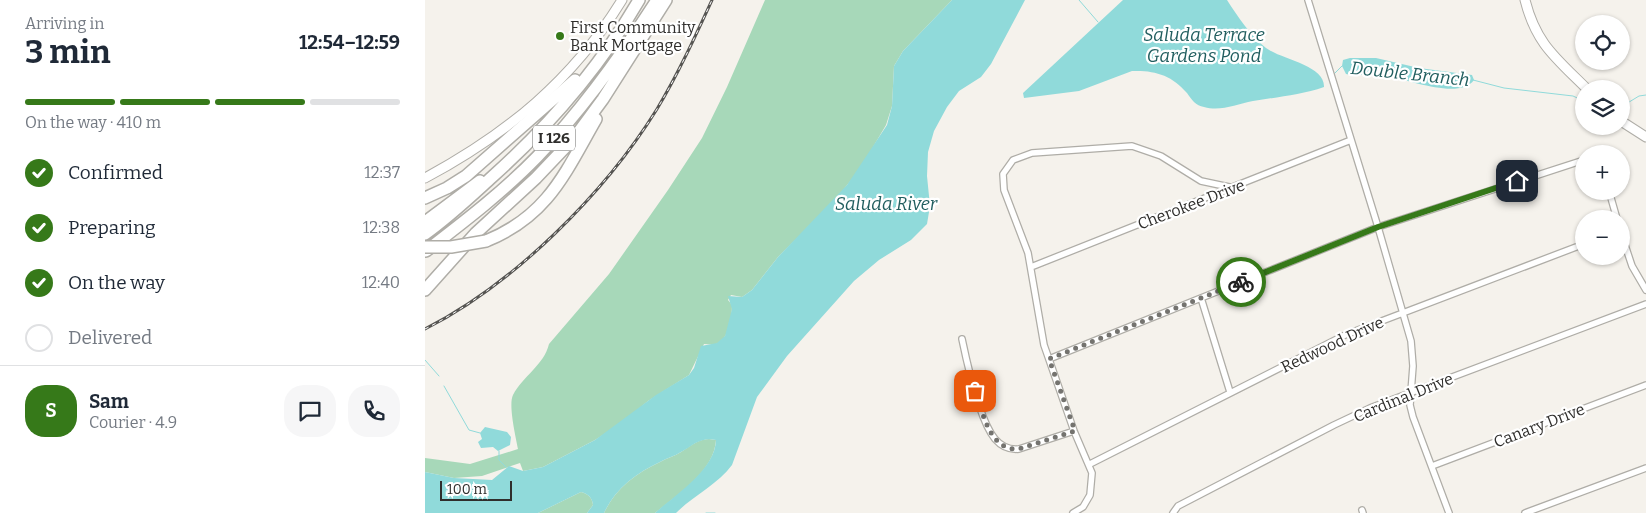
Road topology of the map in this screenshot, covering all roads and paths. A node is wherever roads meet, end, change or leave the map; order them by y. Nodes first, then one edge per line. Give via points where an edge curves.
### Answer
1 (621, 0) edge
2 (639, 0) edge
3 (657, 0) edge
4 (666, 0) edge
5 (1308, 0) edge
6 (1525, 0) edge
7 (620, 31) junction
8 (641, 43) junction
9 (1578, 80) edge
10 (1630, 127) edge
11 (1646, 137) edge
12 (1351, 140) junction
13 (1575, 163) edge
14 (493, 176) junction
15 (425, 178) edge
16 (1234, 188) junction
17 (425, 198) edge
18 (425, 222) edge
19 (1378, 227) junction
20 (425, 234) edge
21 (425, 247) edge
22 (1575, 247) edge
23 (425, 252) edge
24 (1630, 260) edge
25 (1031, 267) junction
26 (425, 290) edge
27 (1646, 290) edge
28 (1201, 298) junction
29 (1646, 304) edge
30 (1401, 313) junction
31 (962, 339) dead end
32 (1049, 359) junction
33 (1646, 384) edge
34 (1230, 392) junction
35 (1410, 393) junction
36 (1075, 431) junction
37 (1090, 464) junction
38 (1432, 466) junction
39 (1646, 468) edge
40 (1073, 513) edge
41 (1173, 513) edge
42 (1449, 513) edge
43 (1525, 513) edge

1 - 15 street via 585,52 546,94 498,134
2 - 7 highway, I 126
3 - 23 highway, I 126 via 614,65 536,158 480,210
4 - 8 highway
5 - 12 street
6 - 9 street via 1531,24 1540,40
7 - 14 highway, I 126 via 543,129
7 - 17 highway via 568,88 485,160 456,183
8 - 21 highway, bridge via 547,199 521,223 486,241 451,248
8 - 26 highway via 590,118 565,148 476,233
10 - 11 street
12 - 16 street, Cherokee Drive
12 - 19 street
13 - 19 street
14 - 18 highway via 477,182
14 - 20 highway, I 126
16 - 25 street, Cherokee Drive
16 - 25 street via 1201,181 1161,156 1133,146 1022,156 1007,167 1002,182 1024,238
19 - 28 street
19 - 30 street
22 - 30 street, Redwood Drive
24 - 27 street
25 - 32 street via 1040,329
28 - 32 street
28 - 34 street
29 - 35 street, Cardinal Drive
30 - 34 street, Redwood Drive via 1345,335
30 - 35 street via 1413,354
31 - 36 street via 975,391 990,431 999,443 1009,449 1019,449
32 - 36 street
33 - 38 street, Canary Drive
34 - 37 street, Redwood Drive
35 - 38 street via 1413,417
35 - 41 street, Cardinal Drive via 1334,425 1178,506
36 - 37 street
37 - 40 street via 1093,480 1090,495 1083,507
38 - 42 street
39 - 43 street

